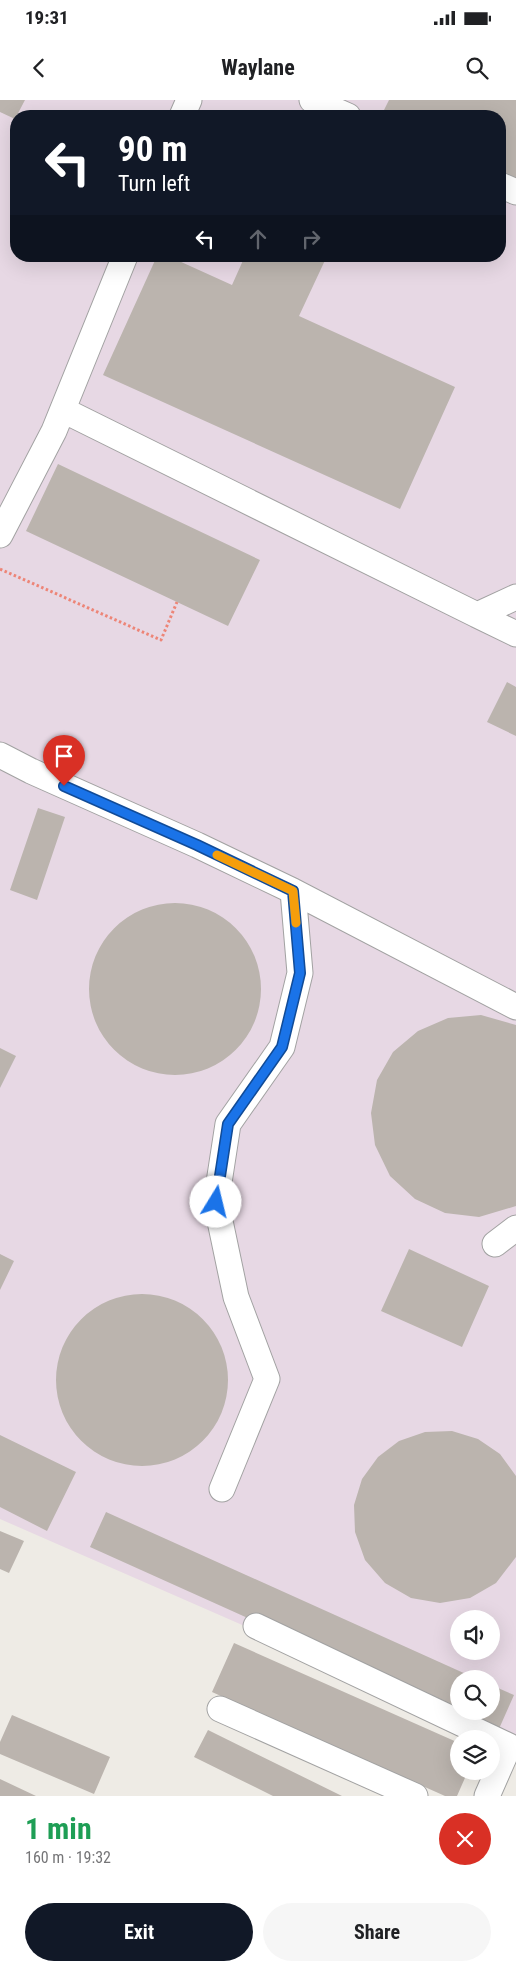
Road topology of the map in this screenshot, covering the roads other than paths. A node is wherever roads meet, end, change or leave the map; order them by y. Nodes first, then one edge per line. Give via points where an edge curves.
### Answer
1 (312, 100) edge
2 (334, 110) edge
3 (123, 262) edge
4 (63, 410) junction
5 (0, 535) edge
6 (516, 597) edge
7 (477, 615) junction
8 (516, 634) edge
9 (0, 754) edge
10 (293, 891) junction
11 (516, 1007) edge
12 (516, 1228) edge
13 (495, 1244) dead end
14 (222, 1489) dead end
15 (256, 1626) dead end
16 (220, 1709) dead end
17 (415, 1796) edge
18 (487, 1796) edge

1 - 2 lane
3 - 4 lane
4 - 5 lane
4 - 7 lane
6 - 7 lane
7 - 8 lane
9 - 10 lane
10 - 11 lane
10 - 14 lane via 300,973 282,1047 228,1124 216,1202 236,1297 267,1379
12 - 13 lane
15 - 18 lane via 509,1746
16 - 17 lane

